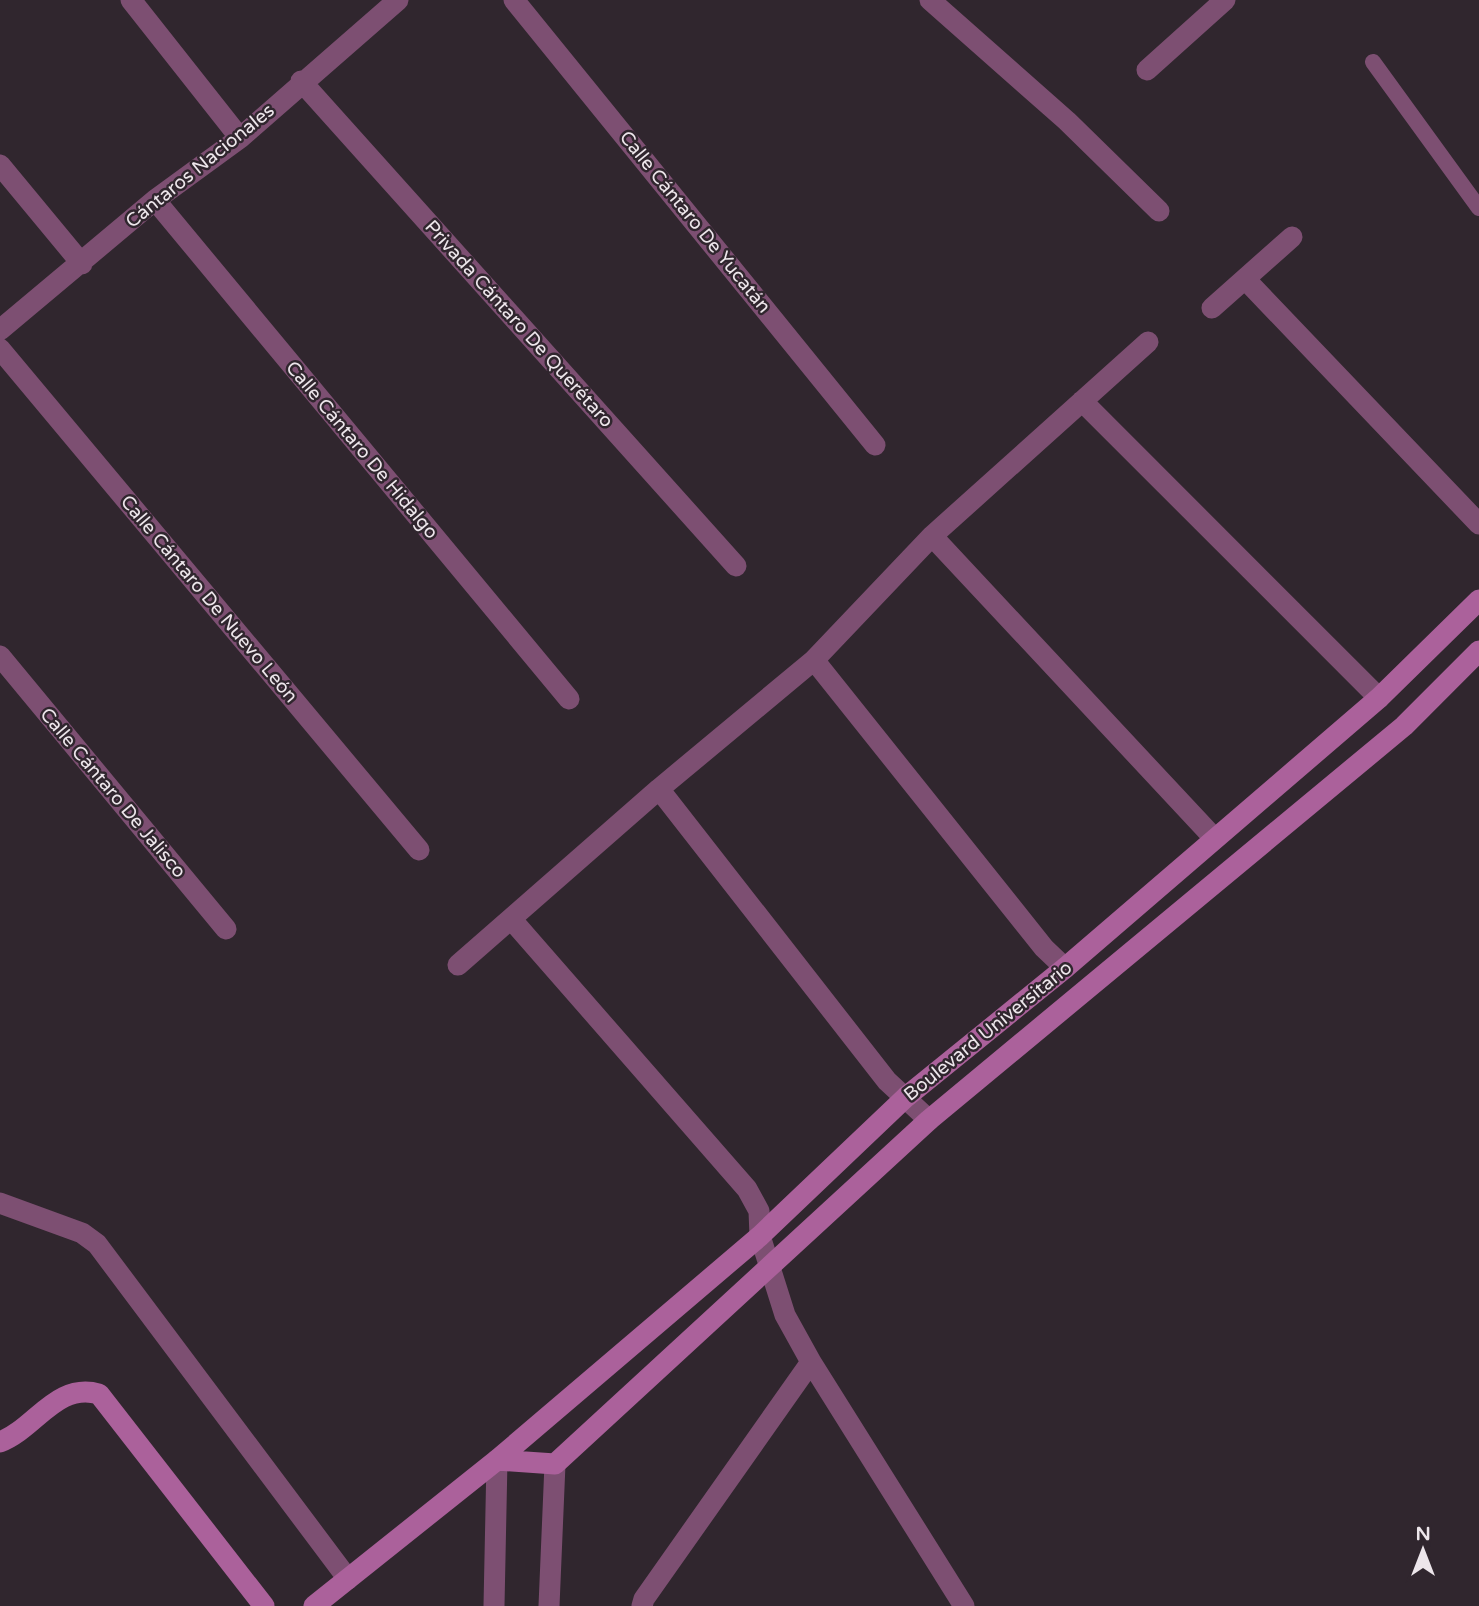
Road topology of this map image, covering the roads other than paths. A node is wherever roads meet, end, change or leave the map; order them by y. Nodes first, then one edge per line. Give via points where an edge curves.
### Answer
1 (131, 0) edge
2 (397, 0) edge
3 (514, 0) edge
4 (930, 0) edge
5 (1226, 0) edge
6 (1373, 62) dead end
7 (1147, 70) dead end
8 (301, 82) junction
9 (240, 138) junction
10 (0, 165) edge
11 (155, 200) junction
12 (1479, 208) edge
13 (1159, 211) dead end
14 (1292, 237) dead end
15 (82, 264) junction
16 (1246, 280) junction
17 (1212, 308) dead end
18 (0, 330) edge
19 (1148, 342) dead end
20 (0, 349) edge
21 (1082, 401) junction
22 (875, 445) dead end
23 (1479, 524) edge
24 (932, 536) junction
25 (736, 566) dead end
26 (1479, 600) edge
27 (1479, 651) edge
28 (0, 656) edge
29 (814, 660) junction
30 (1379, 698) junction
31 (569, 699) dead end
32 (659, 789) junction
33 (1214, 838) junction
34 (419, 850) dead end
35 (512, 920) junction
36 (226, 929) dead end
37 (458, 965) dead end
38 (1065, 968) junction
39 (906, 1097) junction
40 (929, 1120) junction
41 (0, 1203) edge
42 (760, 1236) junction
43 (769, 1267) junction
44 (811, 1362) junction
45 (0, 1442) edge
46 (497, 1460) junction
47 (555, 1464) junction
48 (348, 1579) junction
49 (264, 1606) edge
50 (314, 1606) edge
51 (494, 1606) edge
52 (549, 1606) edge
53 (642, 1606) edge
54 (964, 1606) edge

1 - 9 street
2 - 8 street, Cántaros Nacionales
3 - 22 street, Calle Cántaro De Yucatán
4 - 13 street via 1067,121
5 - 7 street
6 - 12 lane
8 - 9 street, Cántaros Nacionales
8 - 25 street, Privada Cántaro De Querétaro
9 - 11 street, Cántaros Nacionales
10 - 15 street
11 - 15 street, Cántaros Nacionales
11 - 31 street, Calle Cántaro De Hidalgo
14 - 16 street
15 - 18 street, Cántaros Nacionales
16 - 17 street
16 - 23 street
19 - 21 street
20 - 34 street, Calle Cántaro De Nuevo León
21 - 24 street
21 - 30 street
24 - 29 street
24 - 33 street
26 - 30 street, Boulevard Universitario
27 - 40 street, Boulevard Universitario via 1404,726
28 - 36 street, Calle Cántaro De Jalisco
29 - 32 street
29 - 38 street via 1044,948
30 - 33 street, Boulevard Universitario
32 - 35 street
32 - 39 street via 887,1081
33 - 38 street, Boulevard Universitario
35 - 37 street
35 - 42 street via 747,1189 759,1211
38 - 39 street, Boulevard Universitario
39 - 40 street
39 - 42 street, Boulevard Universitario
40 - 43 street, Boulevard Universitario
41 - 48 street via 82,1233 97,1244
42 - 43 street
42 - 46 street, Boulevard Universitario
43 - 44 street via 785,1315
43 - 47 street, Boulevard Universitario
44 - 53 street
44 - 54 street
45 - 49 street via 66,1395 84,1389 99,1394
46 - 47 street
46 - 48 street, Boulevard Universitario
46 - 51 street
47 - 52 street
48 - 50 street, Boulevard Universitario

